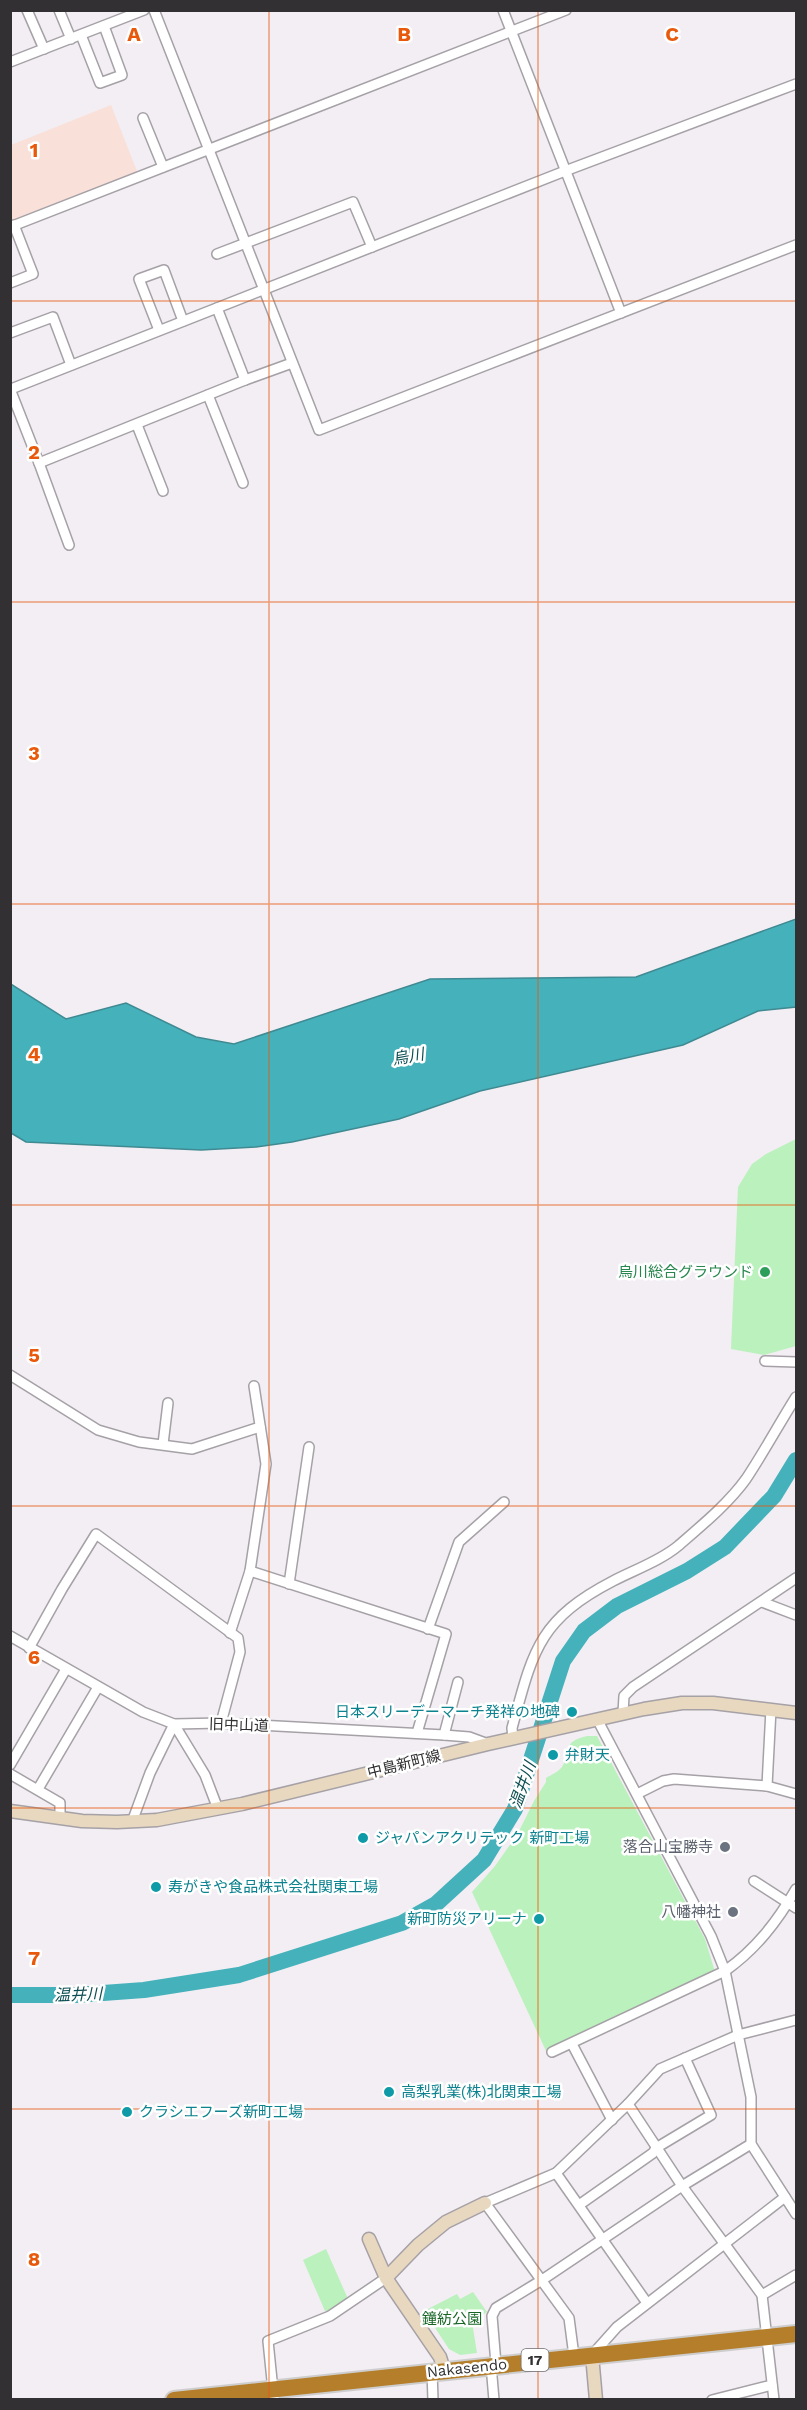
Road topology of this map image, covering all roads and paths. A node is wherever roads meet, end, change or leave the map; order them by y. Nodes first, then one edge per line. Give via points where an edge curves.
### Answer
1 (27, 10) edge
2 (59, 10) edge
3 (144, 10) edge
4 (154, 10) edge
5 (503, 10) edge
6 (566, 10) edge
7 (104, 26) junction
8 (512, 32) junction
9 (81, 35) junction
10 (71, 39) junction
11 (44, 49) junction
12 (10, 62) edge
13 (796, 84) edge
14 (143, 118) dead end
15 (209, 149) junction
16 (163, 167) junction
17 (565, 171) junction
18 (12, 226) edge
19 (247, 243) junction
20 (796, 245) edge
21 (372, 247) junction
22 (217, 254) dead end
23 (10, 283) edge
24 (265, 288) junction
25 (217, 308) junction
26 (621, 313) junction
27 (183, 321) junction
28 (159, 330) junction
29 (10, 333) edge
30 (292, 363) junction
31 (71, 365) junction
32 (245, 380) junction
33 (10, 389) edge
34 (208, 395) junction
35 (137, 425) junction
36 (39, 463) junction
37 (243, 483) dead end
38 (163, 491) dead end
39 (69, 545) dead end
40 (765, 1361) dead end
41 (796, 1362) edge
42 (10, 1375) edge
43 (254, 1386) dead end
44 (796, 1397) edge
45 (168, 1403) dead end
46 (260, 1427) junction
47 (163, 1444) junction
48 (309, 1447) dead end
49 (504, 1502) dead end
50 (250, 1571) junction
51 (796, 1578) edge
52 (289, 1584) junction
53 (762, 1602) junction
54 (796, 1615) edge
55 (428, 1629) junction
56 (230, 1633) junction
57 (10, 1636) edge
58 (29, 1648) junction
59 (66, 1669) junction
60 (458, 1682) dead end
61 (98, 1687) junction
62 (771, 1709) junction
63 (623, 1713) junction
64 (796, 1713) edge
65 (597, 1719) junction
66 (221, 1723) junction
67 (174, 1725) junction
68 (417, 1733) junction
69 (444, 1735) junction
70 (517, 1738) junction
71 (488, 1744) junction
72 (10, 1765) edge
73 (10, 1774) edge
74 (767, 1786) junction
75 (38, 1789) junction
76 (637, 1794) junction
77 (796, 1794) edge
78 (218, 1809) junction
79 (10, 1811) edge
80 (60, 1819) junction
81 (132, 1822) junction
82 (754, 1881) dead end
83 (796, 1889) edge
84 (792, 1906) edge
85 (725, 1971) junction
86 (796, 2020) edge
87 (738, 2035) junction
88 (572, 2044) junction
89 (552, 2052) dead end
90 (685, 2058) junction
91 (628, 2104) junction
92 (612, 2120) junction
93 (751, 2144) junction
94 (656, 2148) junction
95 (556, 2173) junction
96 (682, 2186) junction
97 (791, 2200) edge
98 (485, 2203) junction
99 (579, 2205) junction
100 (796, 2214) edge
101 (369, 2239) dead end
102 (603, 2240) junction
103 (724, 2244) junction
104 (796, 2276) edge
105 (386, 2278) junction
106 (542, 2280) junction
107 (762, 2295) junction
108 (647, 2303) junction
109 (796, 2334) edge
110 (766, 2337) junction
111 (592, 2355) junction
112 (574, 2356) junction
113 (494, 2364) junction
114 (438, 2371) junction
115 (772, 2385) junction
116 (274, 2395) edge
117 (174, 2400) edge
118 (433, 2400) edge
119 (494, 2400) edge
120 (596, 2400) edge
121 (712, 2400) edge
122 (774, 2400) edge

1 - 11 street
2 - 10 street
3 - 7 street
4 - 15 street
5 - 8 street
6 - 8 street
7 - 9 street
7 - 9 street via 122,75 100,83
8 - 15 street
8 - 17 street
9 - 10 street
10 - 11 street
11 - 12 street
13 - 17 street
14 - 16 street
15 - 16 street
15 - 19 street
16 - 18 street
17 - 21 street
17 - 26 street
18 - 23 street via 33,274
19 - 21 street via 353,202
19 - 22 street
19 - 24 street
20 - 26 street
21 - 24 street
24 - 25 street
24 - 30 street
25 - 27 street
25 - 32 street
26 - 30 street via 319,430
27 - 28 street
27 - 28 street via 164,270 139,279
28 - 31 street
29 - 31 street via 53,317
30 - 32 street
31 - 33 street
32 - 34 street
33 - 36 street
34 - 35 street
34 - 37 street
35 - 36 street
35 - 38 street
36 - 39 street
40 - 41 street
42 - 47 street via 98,1430 139,1442
43 - 46 street
44 - 70 street via 726,1503 675,1548 565,1610 543,1636 529,1665 513,1728
45 - 47 street
46 - 47 street via 192,1449
46 - 50 street via 266,1464
48 - 52 street
49 - 55 street via 459,1542
50 - 52 street
50 - 56 street
51 - 53 street
52 - 55 street
53 - 54 street
53 - 63 street via 633,1687 624,1696
55 - 68 street via 446,1634
56 - 58 street via 96,1534
56 - 66 street via 238,1638 240,1652
57 - 58 street, 旧中山道
58 - 59 street, 旧中山道
59 - 61 street, 旧中山道
59 - 72 street
60 - 69 street
61 - 67 street, 旧中山道
61 - 75 street
62 - 63 main road, 中島新町線 via 698,1702
62 - 64 main road, 中島新町線
62 - 74 street
63 - 65 main road, 中島新町線
65 - 70 main road, 中島新町線
65 - 76 street
66 - 67 street, 旧中山道
66 - 68 street, 旧中山道
67 - 78 street via 205,1775
67 - 81 street
68 - 69 street, 旧中山道
69 - 71 street, 旧中山道 via 469,1737
70 - 71 main road, 中島新町線
71 - 78 main road, 中島新町線
73 - 75 street
74 - 76 street via 674,1779
74 - 77 street
75 - 80 street via 60,1803
76 - 85 street via 711,1936
78 - 81 main road, 中島新町線
79 - 80 main road, 中島新町線
80 - 81 main road, 中島新町線
82 - 84 street
83 - 84 street
84 - 85 street via 763,1940
85 - 87 street
85 - 88 street
86 - 87 street
87 - 90 street
87 - 93 street via 751,2097
88 - 89 street
88 - 92 street
90 - 91 street via 660,2069
90 - 94 street via 711,2115
91 - 92 street
91 - 94 street
92 - 95 street
93 - 96 street
93 - 97 street
94 - 96 street
94 - 99 street
95 - 98 street
95 - 99 street
96 - 102 street
96 - 103 street
97 - 100 street
97 - 103 street
98 - 105 main road via 446,2222
98 - 106 street
99 - 102 street
101 - 105 main road
102 - 106 street
102 - 108 street
103 - 107 street
103 - 108 street
104 - 107 street
105 - 114 main road via 440,2357
105 - 116 street via 330,2316 268,2342
106 - 112 street via 569,2318
106 - 113 street via 493,2311
107 - 110 street
108 - 111 street via 617,2326
109 - 110 highway, Nakasendo / 17
110 - 111 highway, Nakasendo / 17
110 - 115 street
111 - 112 highway, Nakasendo / 17
111 - 120 main road
112 - 113 highway, Nakasendo / 17
113 - 114 highway, Nakasendo / 17
113 - 119 street
114 - 116 highway, Nakasendo / 17
114 - 118 street
115 - 121 street
115 - 122 street
116 - 117 highway, Nakasendo / 17

